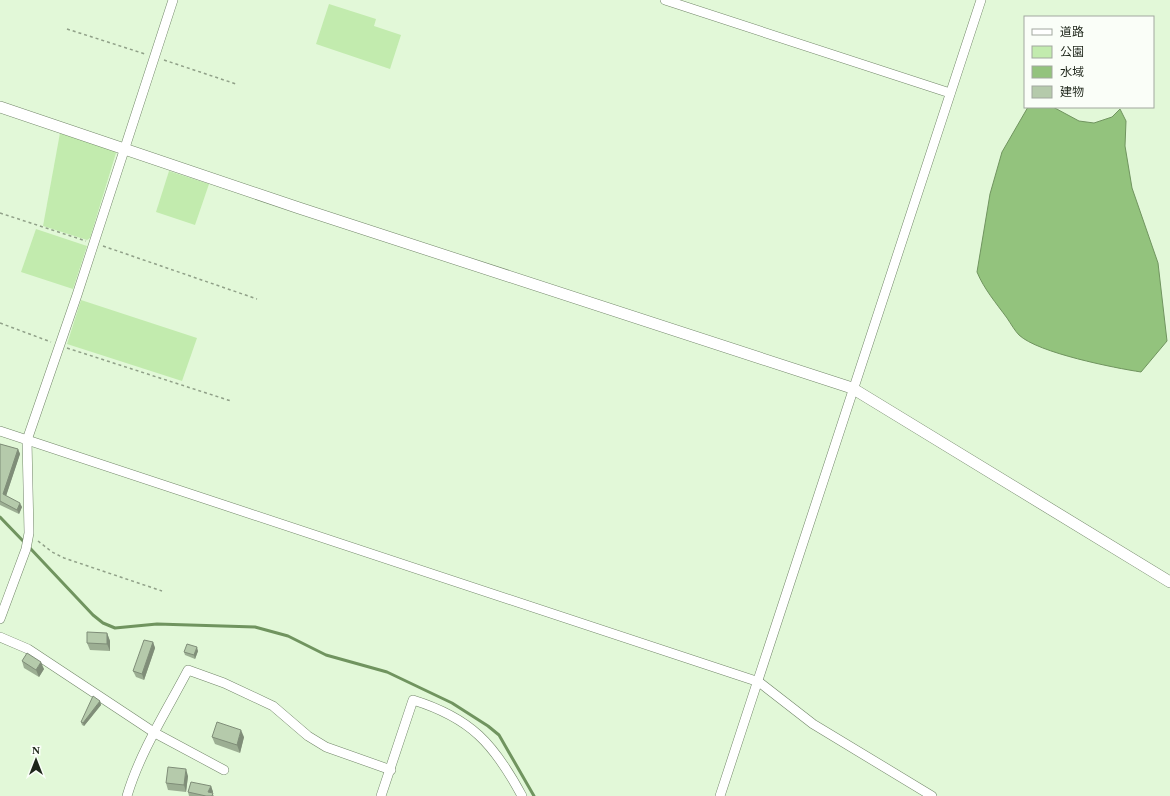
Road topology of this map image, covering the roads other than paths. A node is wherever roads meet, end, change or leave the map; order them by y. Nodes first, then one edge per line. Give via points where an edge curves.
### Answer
1 (173, 0) edge
2 (665, 0) edge
3 (981, 0) edge
4 (950, 93) junction
5 (0, 107) edge
6 (124, 148) junction
7 (852, 388) junction
8 (0, 432) edge
9 (27, 440) junction
10 (1170, 582) edge
11 (0, 619) edge
12 (0, 637) edge
13 (759, 682) junction
14 (155, 733) junction
15 (224, 770) dead end
16 (391, 770) junction
17 (127, 796) edge
18 (381, 796) edge
19 (522, 796) edge
20 (720, 796) edge
21 (932, 796) edge

1 - 6 street
2 - 4 street
3 - 4 street
4 - 7 street
5 - 6 street
6 - 7 street via 299,208
6 - 9 street
7 - 10 street
7 - 13 street
8 - 9 street
9 - 11 street via 28,536 26,549
9 - 13 street
12 - 14 street via 28,649
13 - 20 street
13 - 21 street via 813,724
14 - 15 street
14 - 16 street via 188,670 273,706 308,736 326,747
14 - 17 street via 130,784
16 - 18 street
16 - 19 street via 413,700 432,706 464,722 479,734 494,750

